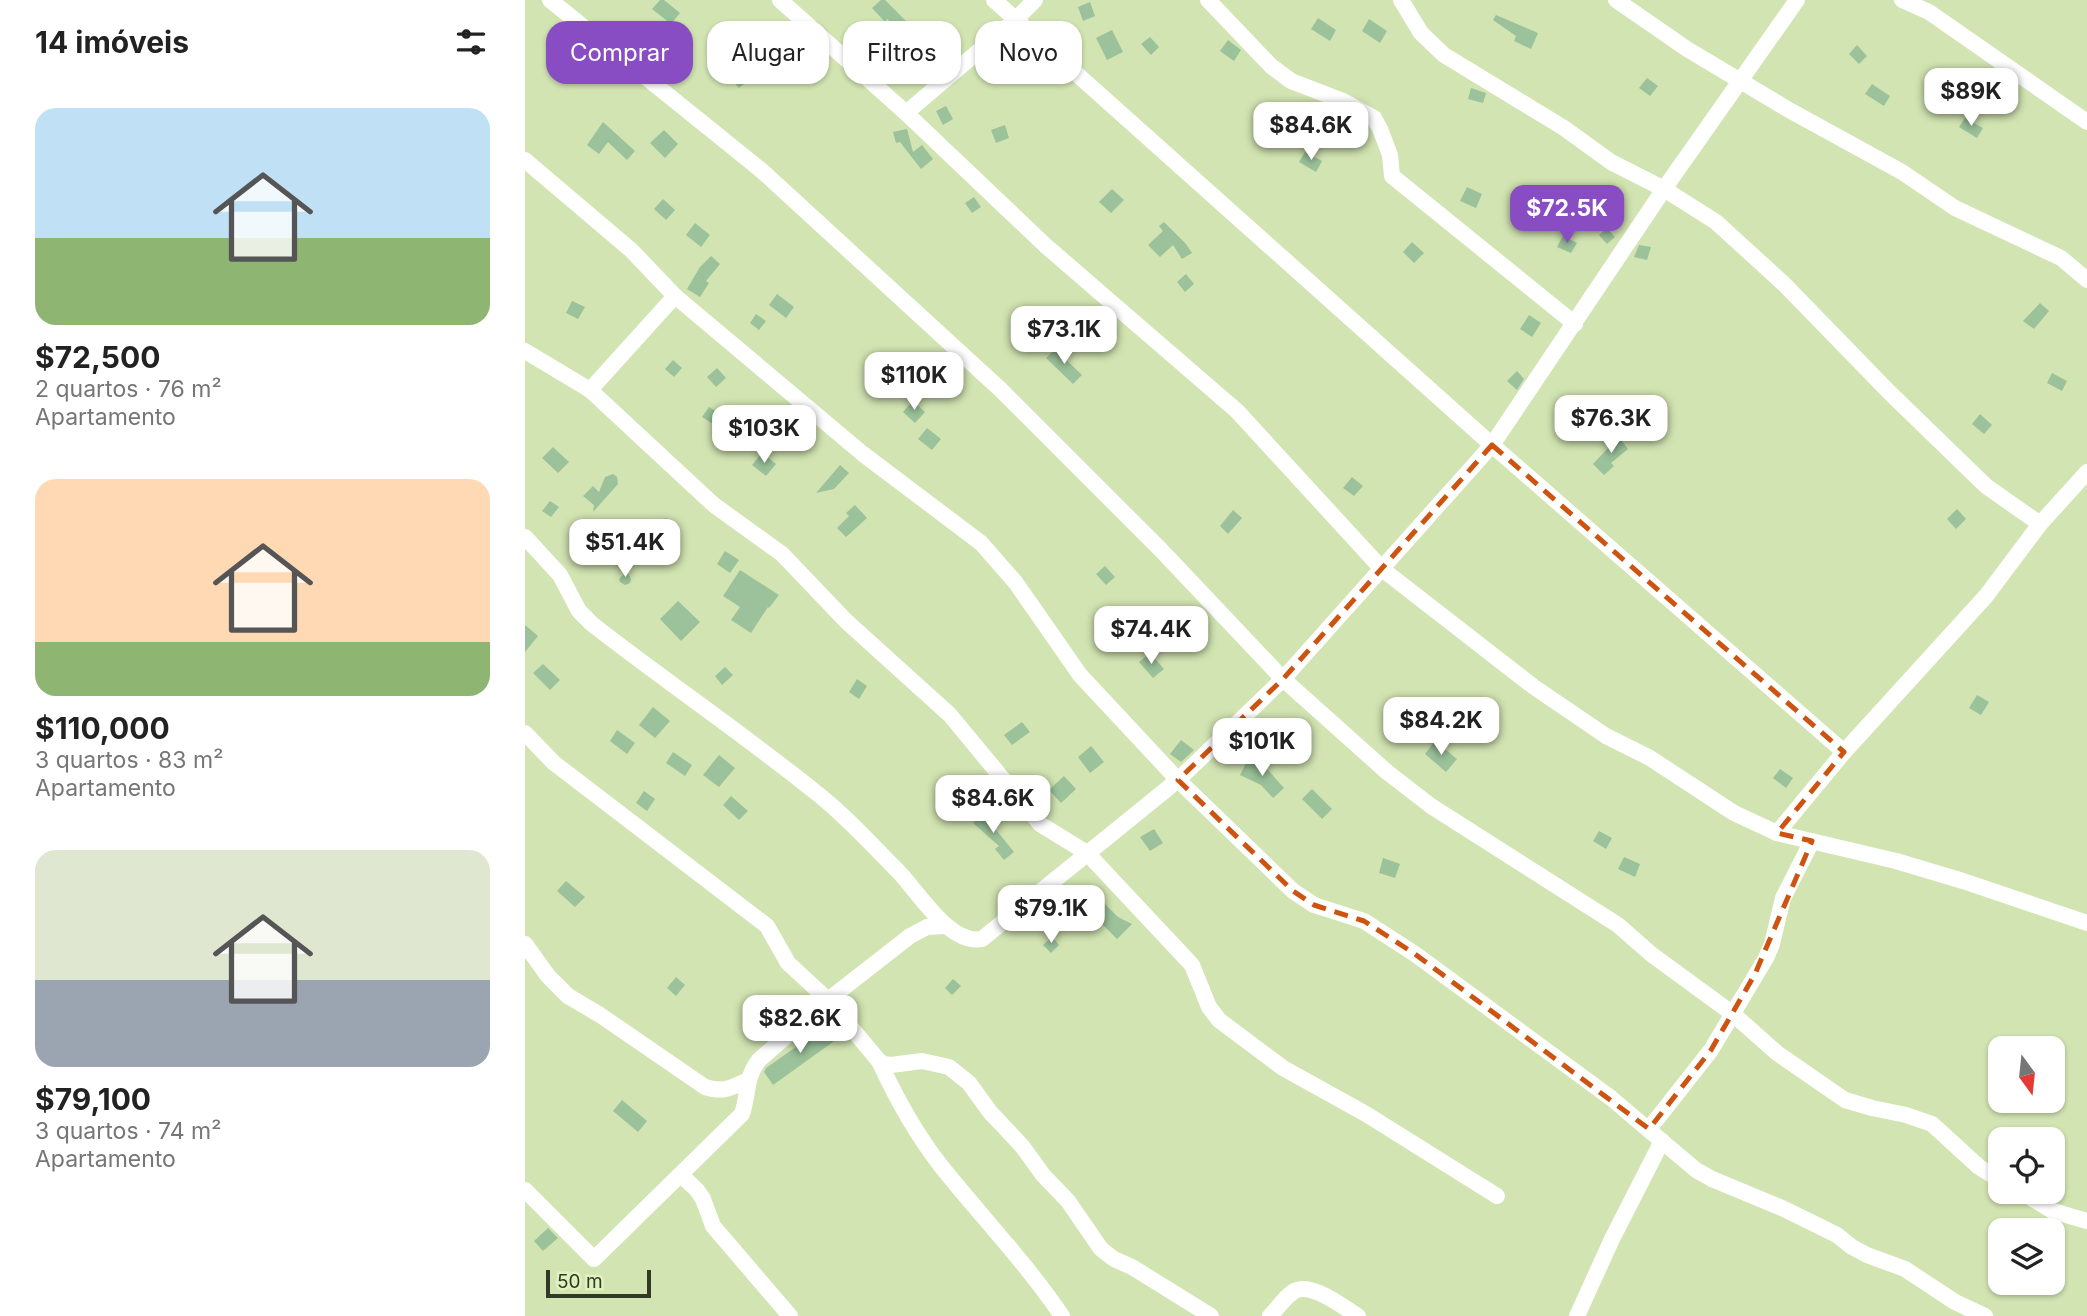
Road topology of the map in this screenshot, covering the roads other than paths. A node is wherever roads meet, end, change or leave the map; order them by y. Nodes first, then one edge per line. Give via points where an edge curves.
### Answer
1 (550, 0) edge
2 (780, 0) edge
3 (994, 0) edge
4 (1034, 0) edge
5 (1208, 0) edge
6 (1401, 0) edge
7 (1616, 0) edge
8 (1797, 0) edge
9 (1902, 0) edge
10 (1015, 20) junction
11 (1741, 80) junction
12 (906, 113) junction
13 (2087, 122) edge
14 (525, 160) edge
15 (1664, 189) junction
16 (2087, 280) edge
17 (675, 296) junction
18 (1575, 324) junction
19 (525, 351) edge
20 (590, 390) junction
21 (1492, 445) junction
22 (2087, 472) edge
23 (2040, 524) junction
24 (525, 537) edge
25 (1382, 569) junction
26 (1283, 679) junction
27 (525, 733) edge
28 (1844, 752) junction
29 (1178, 780) junction
30 (1777, 833) junction
31 (1812, 841) junction
32 (1087, 853) junction
33 (2087, 923) edge
34 (946, 926) junction
35 (525, 944) edge
36 (828, 1000) junction
37 (1733, 1014) junction
38 (879, 1061) junction
39 (748, 1080) junction
40 (1649, 1129) junction
41 (1662, 1141) junction
42 (1988, 1173) edge
43 (681, 1175) junction
44 (525, 1190) edge
45 (1497, 1196) dead end
46 (2041, 1204) edge
47 (2087, 1221) edge
48 (790, 1316) edge
49 (1062, 1316) edge
50 (1211, 1316) edge
51 (1270, 1316) edge
52 (1358, 1316) edge
53 (1577, 1316) edge
54 (1985, 1316) edge

1 - 26 street via 761,170 1001,390
2 - 12 street
3 - 10 street
4 - 10 street
5 - 18 street via 1291,81 1374,118 1390,155 1392,176
6 - 15 street via 1422,33 1444,55 1611,162
7 - 11 street
8 - 11 street
9 - 13 street via 1929,12
10 - 12 street
10 - 21 street
11 - 15 street
11 - 16 street via 1902,172 1955,208 2060,258
12 - 25 street via 1046,246 1237,411
14 - 17 street via 631,250
15 - 18 street
15 - 23 street via 1716,222 1986,486
17 - 20 street
17 - 29 street via 863,454 981,543 1016,583 1080,675
18 - 21 street
19 - 20 street
20 - 32 street via 714,505 782,554 846,621 950,715 1041,824
21 - 25 street
21 - 28 street
22 - 23 street
23 - 28 street via 1986,596
24 - 34 street via 560,575 579,611 592,624 816,792 905,878
25 - 26 street
25 - 30 street via 1534,687 1606,736 1650,758 1734,813
26 - 29 street
26 - 37 street via 1431,806 1618,925
27 - 36 street via 554,763 767,926 788,963
28 - 30 street
29 - 32 street
29 - 40 street via 1293,891 1314,905 1364,921 1415,954
30 - 31 street
31 - 33 street via 1896,861
31 - 37 street via 1783,898 1766,958
32 - 34 street via 982,939 973,941
32 - 45 street via 1192,965 1219,1020 1283,1068
34 - 36 street via 927,927 910,936
35 - 39 street via 568,996 705,1087 727,1090
36 - 38 street
36 - 39 street via 758,1060
37 - 40 street
37 - 42 street via 1777,1053 1845,1100 1932,1124
38 - 49 street via 915,1130 940,1165
38 - 50 street via 891,1065 922,1061 949,1067 969,1083 1068,1200 1101,1249
39 - 43 street via 742,1114
40 - 41 street
41 - 53 street
41 - 54 street via 1712,1179 1905,1269 1955,1303
43 - 44 street via 594,1259
43 - 48 street via 697,1189 713,1226
46 - 47 street
51 - 52 street via 1294,1290 1305,1288

